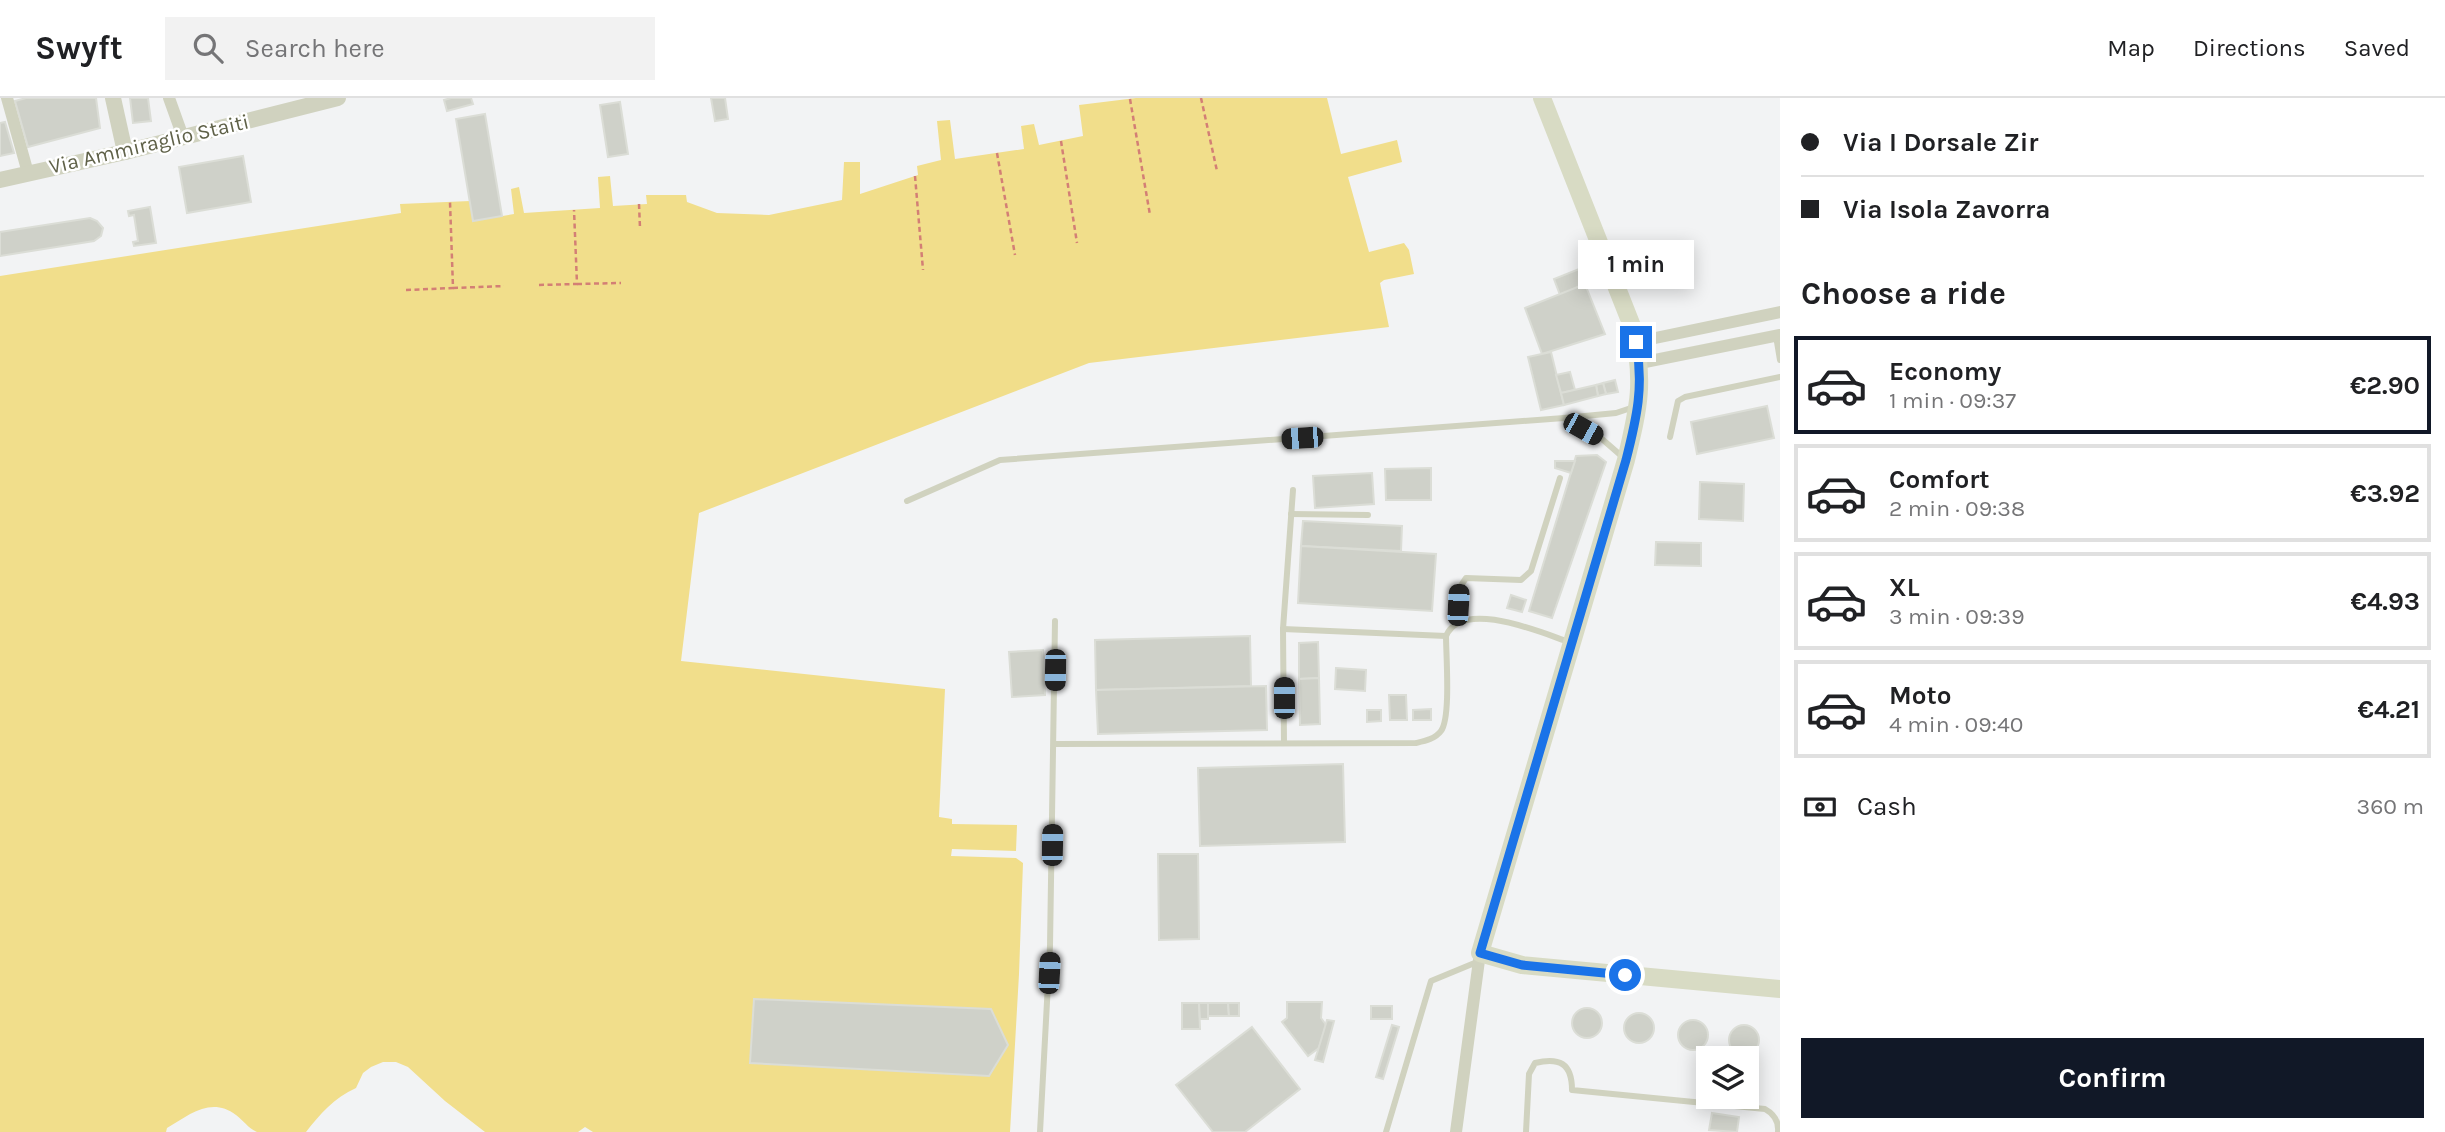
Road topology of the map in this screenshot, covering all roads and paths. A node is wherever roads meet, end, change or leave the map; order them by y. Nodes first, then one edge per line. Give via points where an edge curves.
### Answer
1 (7, 98) edge
2 (113, 98) edge
3 (169, 98) edge
4 (338, 98) edge
5 (1201, 98) edge
6 (1542, 98) edge
7 (1130, 99) edge
8 (0, 102) edge
9 (183, 137) junction
10 (1061, 141) dead end
11 (124, 152) junction
12 (997, 153) dead end
13 (1217, 171) dead end
14 (28, 173) junction
15 (915, 176) dead end
16 (0, 180) edge
17 (450, 202) dead end
18 (639, 204) dead end
19 (574, 210) dead end
20 (1150, 215) dead end
21 (640, 228) dead end
22 (1077, 243) dead end
23 (1015, 255) dead end
24 (923, 270) dead end
25 (621, 283) dead end
26 (540, 285) dead end
27 (576, 285) junction
28 (504, 286) dead end
29 (453, 288) junction
30 (406, 290) dead end
31 (1780, 312) edge
32 (1778, 336) edge
33 (1636, 342) junction
34 (1780, 360) edge
35 (1640, 363) junction
36 (1780, 377) edge
37 (1639, 405) junction
38 (1564, 418) junction
39 (1670, 437) dead end
40 (1626, 460) junction
41 (1560, 478) dead end
42 (1293, 490) dead end
43 (907, 500) dead end
44 (1292, 514) junction
45 (1368, 515) dead end
46 (1055, 621) dead end
47 (1457, 622) junction
48 (1283, 629) junction
49 (1446, 636) junction
50 (1573, 643) junction
51 (1284, 743) junction
52 (1054, 744) junction
53 (1478, 957) junction
54 (1780, 989) edge
55 (1459, 1104) junction
56 (1040, 1132) edge
57 (1386, 1132) edge
58 (1448, 1132) edge
59 (1456, 1132) edge
60 (1526, 1132) edge
61 (1777, 1132) edge

1 - 8 street
1 - 14 street
2 - 11 street
3 - 9 street
4 - 9 street, Via Ammiraglio Staiti
5 - 13 path
6 - 33 main road
7 - 20 path
9 - 11 street, Via Ammiraglio Staiti
10 - 22 path
11 - 14 street, Via Ammiraglio Staiti
12 - 23 path
14 - 16 street, Via Ammiraglio Staiti
15 - 24 path
17 - 29 path
18 - 21 path
19 - 27 path
25 - 27 path
26 - 27 path
28 - 29 path
29 - 30 path
31 - 33 street
32 - 34 lane
32 - 35 street
33 - 35 main road
35 - 37 main road
36 - 39 lane via 1685,397 1678,401
37 - 38 lane via 1616,413
37 - 40 main road
38 - 40 lane via 1602,439
38 - 43 lane via 1000,460
40 - 50 main road
41 - 47 lane via 1531,571 1521,580 1466,578 1460,587
42 - 44 lane
44 - 45 lane
44 - 48 lane
46 - 52 lane
47 - 49 lane
47 - 50 lane via 1502,621
48 - 49 lane
48 - 51 lane
49 - 51 lane via 1446,718 1432,738 1416,743
50 - 53 main road
51 - 52 lane
52 - 56 lane via 1051,946
53 - 54 main road
53 - 55 street
53 - 57 lane via 1431,981
55 - 58 street
55 - 59 street
60 - 61 lane via 1529,1074 1535,1063 1546,1060 1566,1067 1572,1076 1572,1090 1765,1109 1776,1119

